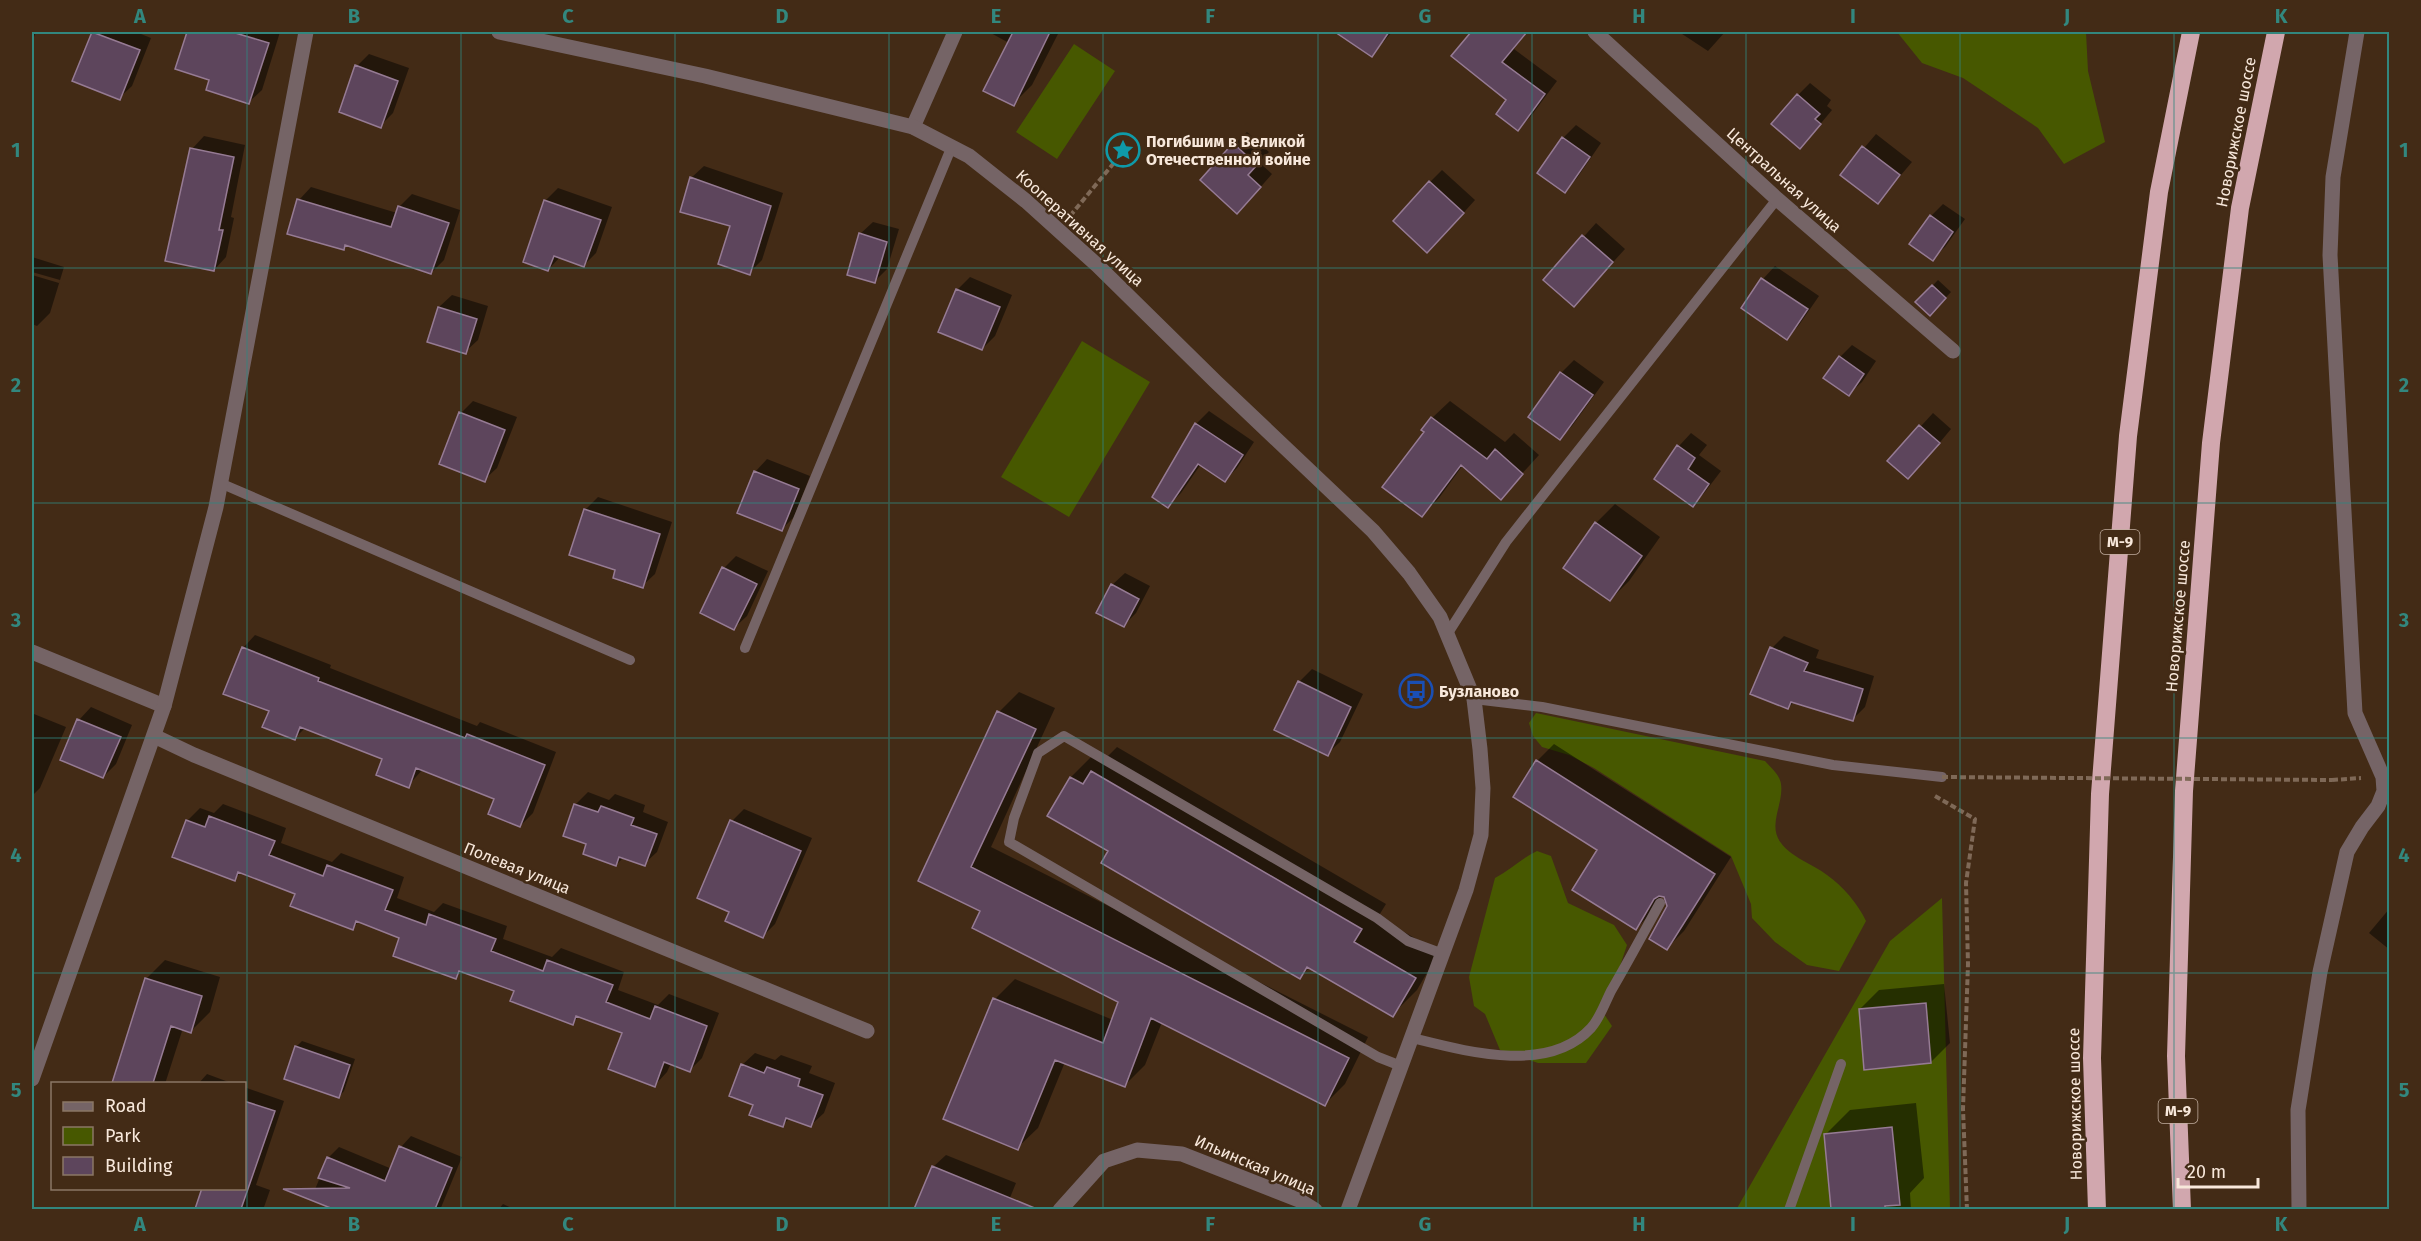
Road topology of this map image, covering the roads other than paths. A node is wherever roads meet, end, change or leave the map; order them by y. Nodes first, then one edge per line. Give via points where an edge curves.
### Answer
1 (306, 32) edge
2 (499, 32) edge
3 (956, 32) edge
4 (1595, 32) edge
5 (2191, 32) edge
6 (2276, 32) edge
7 (2357, 32) edge
8 (913, 127) junction
9 (952, 146) junction
10 (1777, 200) junction
11 (1953, 351) dead end
12 (220, 483) junction
13 (1448, 633) junction
14 (745, 648) dead end
15 (32, 652) edge
16 (630, 660) dead end
17 (1474, 699) junction
18 (164, 706) junction
19 (154, 736) junction
20 (1942, 777) road end
21 (2386, 777) edge
22 (1660, 903) dead end
23 (1443, 954) junction
24 (867, 1032) dead end
25 (1412, 1038) junction
26 (1841, 1064) dead end
27 (1401, 1066) junction
28 (32, 1078) edge
29 (1060, 1209) edge
30 (1315, 1209) edge
31 (1348, 1209) edge
32 (1789, 1209) edge
33 (2097, 1209) edge
34 (2182, 1209) edge
35 (2299, 1209) edge

1 - 12 street
2 - 8 street, Кооперативная улица via 705,76
3 - 8 street
4 - 10 street, Центральная улица
5 - 33 highway, Новорижское шоссе / М-9 via 2159,192 2127,448 2100,794 2091,1058
6 - 34 highway, Новорижское шоссе / М-9 via 2240,208 2211,443 2184,791 2176,1056
7 - 21 street via 2332,177 2330,255 2355,713
8 - 9 street, Кооперативная улица
9 - 13 street, Кооперативная улица via 990,171 1059,230 1373,531 1409,573
9 - 14 lane
10 - 11 street, Центральная улица
10 - 13 lane via 1506,542
12 - 16 lane
12 - 18 street
13 - 17 street, Кооперативная улица
15 - 18 street
17 - 20 lane via 1542,707 1833,765
17 - 23 street, Кооперативная улица via 1483,788 1481,835
18 - 19 street
19 - 24 street, Полевая улица
19 - 28 street
21 - 35 street via 2378,806 2347,852 2320,972 2298,1110
22 - 25 lane via 1592,1027 1572,1042 1540,1054 1515,1056 1478,1054
23 - 25 street, Кооперативная улица
23 - 27 lane via 1408,941 1377,918 1064,736 1038,753 1009,842 1378,1057
25 - 27 street, Кооперативная улица
26 - 32 lane
27 - 31 street, Кооперативная улица
29 - 30 street, Ильинская улица via 1104,1161 1137,1150 1182,1154

